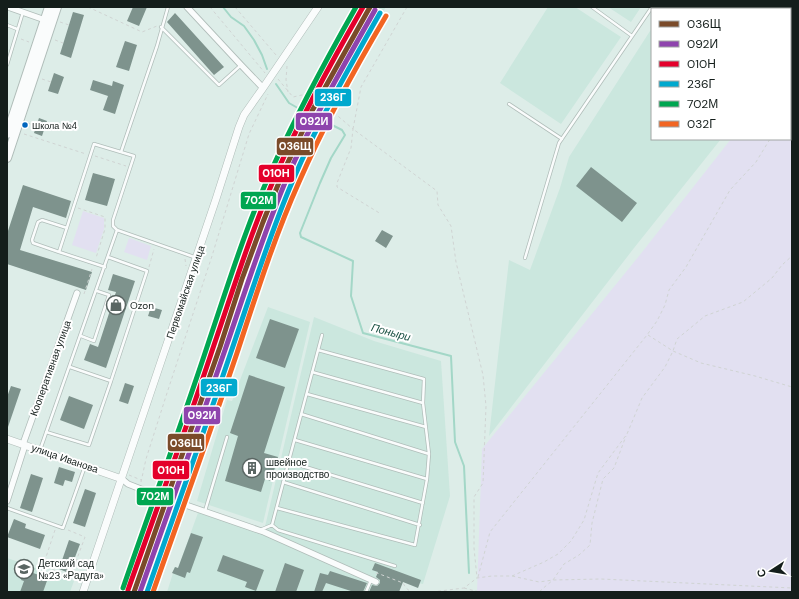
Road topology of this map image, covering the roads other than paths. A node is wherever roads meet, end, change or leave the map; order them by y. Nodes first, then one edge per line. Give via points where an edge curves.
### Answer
1 (8, 7) edge
2 (49, 7) edge
3 (56, 7) edge
4 (168, 7) edge
5 (187, 7) edge
6 (318, 7) edge
7 (592, 7) edge
8 (651, 8) edge
9 (23, 12) junction
10 (45, 20) junction
11 (7, 25) edge
12 (161, 27) junction
13 (17, 29) junction
14 (632, 36) junction
15 (7, 65) edge
16 (240, 66) junction
17 (263, 88) junction
18 (509, 104) dead end
19 (7, 134) edge
20 (562, 139) junction
21 (121, 152) junction
22 (7, 158) edge
23 (67, 228) junction
24 (117, 230) junction
25 (59, 252) junction
26 (108, 257) junction
27 (196, 257) junction
28 (525, 258) dead end
29 (105, 267) junction
30 (97, 291) junction
31 (76, 293) dead end
32 (322, 335) dead end
33 (81, 336) junction
34 (318, 350) junction
35 (70, 367) junction
36 (312, 372) junction
37 (111, 381) junction
38 (307, 394) junction
39 (423, 402) junction
40 (301, 414) junction
41 (426, 427) junction
42 (46, 432) junction
43 (227, 437) dead end
44 (7, 439) edge
45 (295, 440) junction
46 (24, 444) junction
47 (40, 450) junction
48 (428, 454) junction
49 (289, 462) junction
50 (86, 465) junction
51 (125, 476) junction
52 (428, 479) junction
53 (283, 482) junction
54 (7, 501) edge
55 (423, 503) junction
56 (184, 505) junction
57 (7, 508) edge
58 (277, 508) junction
59 (204, 512) junction
60 (272, 525) junction
61 (420, 525) junction
62 (260, 530) junction
63 (395, 566) dead end
64 (373, 581) joint
65 (83, 592) edge
66 (149, 592) edge
67 (366, 592) edge

1 - 9 street
2 - 10 main road
3 - 22 main road
4 - 12 lane
5 - 16 street
6 - 17 street, Первомайская улица
7 - 14 lane
8 - 14 lane
9 - 10 street
9 - 13 lane
10 - 19 main road
11 - 13 lane
12 - 16 lane via 219,85
12 - 21 lane
13 - 15 lane
14 - 20 lane
16 - 17 street
17 - 27 street, Первомайская улица via 244,115 239,127
18 - 20 lane
20 - 28 lane
21 - 23 lane via 94,144
21 - 24 lane via 134,156 113,220 113,226
23 - 25 lane
23 - 25 lane via 42,220 38,222 32,240 33,243
24 - 26 lane
24 - 27 lane
25 - 29 lane
26 - 29 lane
26 - 37 lane via 147,271
27 - 51 street, Первомайская улица
29 - 30 lane
30 - 33 lane
30 - 33 lane via 109,295 94,341
31 - 46 street, Кооперативная улица
32 - 34 lane
33 - 35 lane
34 - 36 lane
34 - 39 lane via 424,379
35 - 37 lane
35 - 42 lane
36 - 38 lane
36 - 39 lane
37 - 42 lane via 89,445
38 - 40 lane
38 - 41 lane
39 - 41 lane
40 - 45 lane
40 - 48 lane
41 - 48 lane
42 - 47 lane
43 - 59 lane
44 - 46 street, улица Иванова
45 - 49 lane
45 - 52 lane
46 - 47 street, улица Иванова
46 - 54 street, Кооперативная улица
47 - 50 street, улица Иванова
48 - 52 lane
49 - 53 lane
49 - 55 lane
50 - 51 street, улица Иванова
50 - 57 lane via 64,528
51 - 56 street via 128,484
51 - 65 street, Первомайская улица
52 - 55 lane
53 - 58 lane
53 - 61 lane
55 - 61 lane
56 - 59 street
56 - 66 lane
58 - 60 lane
58 - 61 lane via 415,545
59 - 62 street
60 - 62 lane
60 - 63 lane via 278,530
62 - 64 street
64 - 67 lane

